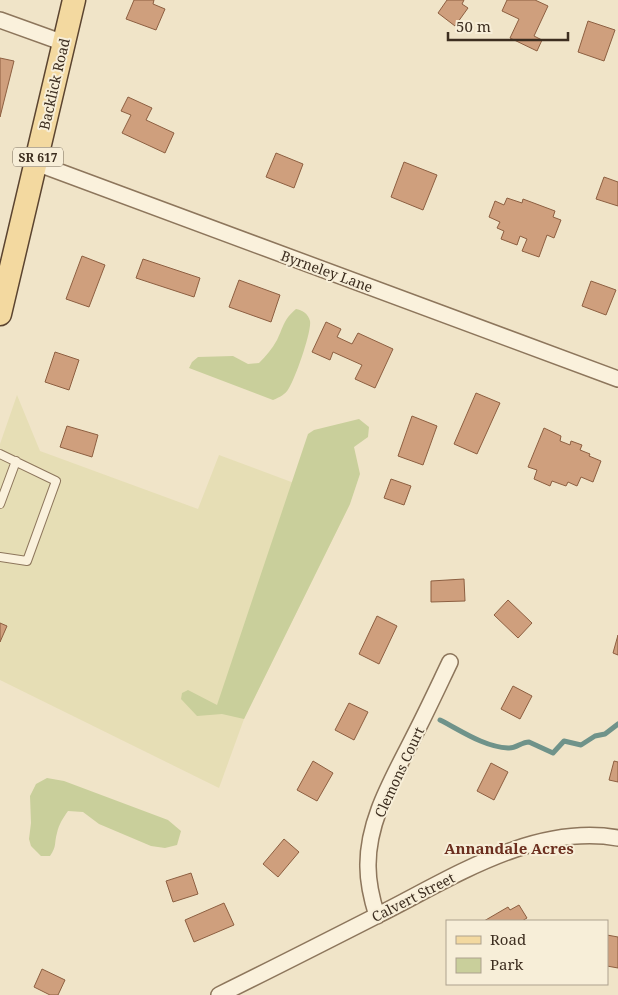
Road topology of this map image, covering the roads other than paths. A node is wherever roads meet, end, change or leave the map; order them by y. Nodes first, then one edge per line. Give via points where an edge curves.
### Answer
1 (74, 0) edge
2 (0, 20) edge
3 (64, 43) junction
4 (36, 163) junction
5 (0, 314) edge
6 (618, 379) edge
7 (0, 454) edge
8 (16, 461) junction
9 (0, 504) edge
10 (0, 557) edge
11 (450, 662) dead end
12 (618, 838) edge
13 (377, 916) junction
14 (219, 995) edge

1 - 3 main road, Backlick Road / SR 617
2 - 3 street
3 - 4 main road, Backlick Road / SR 617
4 - 5 main road, Backlick Road / SR 617
4 - 6 street, Byrneley Lane
7 - 8 lane
8 - 9 lane
8 - 10 lane via 56,481 27,561
11 - 13 street, Clemons Court via 377,816 368,866
12 - 13 street, Calvert Street via 579,836 519,847
13 - 14 street, Calvert Street

